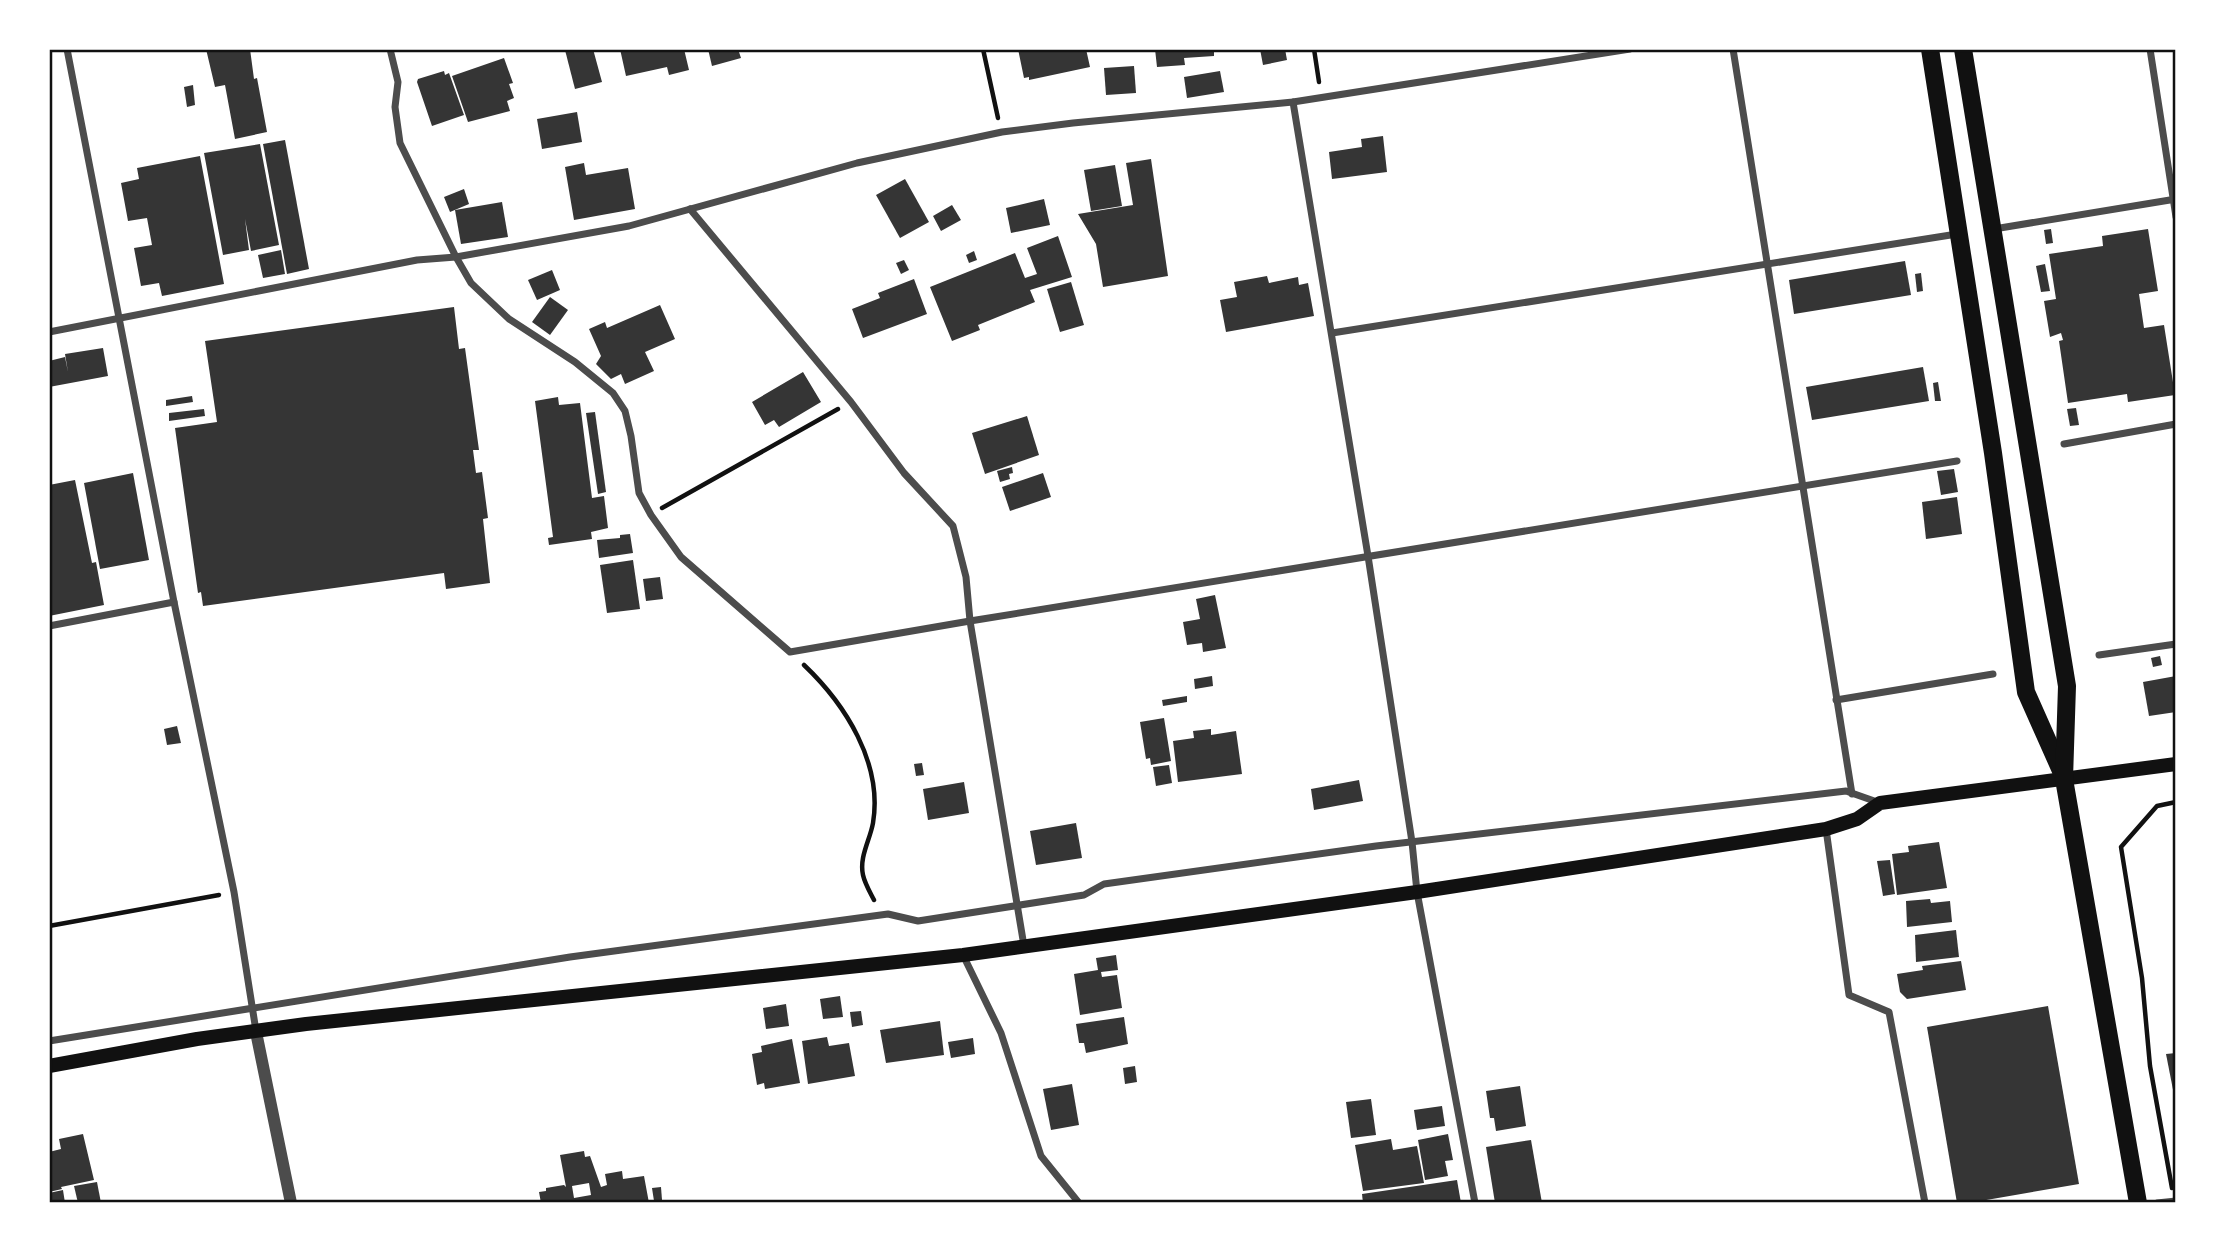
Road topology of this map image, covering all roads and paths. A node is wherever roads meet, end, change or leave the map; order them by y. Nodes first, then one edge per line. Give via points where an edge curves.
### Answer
1 (67, 49) edge
2 (390, 49) edge
3 (983, 49) edge
4 (1314, 49) edge
5 (1630, 49) edge
6 (1733, 49) edge
7 (1930, 49) edge
8 (1963, 49) edge
9 (2150, 49) edge
10 (1320, 97) junction
11 (1293, 102) junction
12 (1002, 132) junction
13 (2175, 200) edge
14 (690, 209) junction
15 (2176, 217) edge
16 (1993, 229) junction
17 (1958, 234) junction
18 (456, 257) junction
19 (1768, 264) junction
20 (120, 318) junction
21 (49, 332) edge
22 (1332, 333) junction
23 (851, 402) junction
24 (2176, 424) edge
25 (2064, 443) dead end
26 (1957, 461) dead end
27 (1804, 485) junction
28 (651, 515) junction
29 (1368, 556) junction
30 (174, 602) junction
31 (970, 621) junction
32 (49, 626) edge
33 (2176, 644) edge
34 (790, 652) junction
35 (2099, 655) dead end
36 (1993, 674) dead end
37 (1836, 700) junction
38 (2176, 764) edge
39 (2064, 779) junction
40 (1852, 794) junction
41 (2176, 802) edge
42 (1880, 803) junction
43 (1826, 830) junction
44 (1412, 842) junction
45 (234, 892) junction
46 (1417, 892) junction
47 (1017, 905) junction
48 (880, 915) junction
49 (49, 926) edge
50 (1024, 946) junction
51 (963, 956) junction
52 (253, 1007) junction
53 (256, 1032) junction
54 (49, 1041) edge
55 (49, 1066) edge
56 (2175, 1201) edge
57 (291, 1203) edge
58 (1079, 1203) edge
59 (1475, 1203) edge
60 (1925, 1203) edge
61 (2138, 1203) edge
62 (2157, 1203) edge

1 - 20 street
2 - 18 street via 398,82 395,107 400,143
3 - 12 path
4 - 10 path
5 - 10 street
6 - 19 street
7 - 17 main road
8 - 16 main road
9 - 13 street
10 - 11 street
11 - 12 street
11 - 22 street
12 - 14 street via 857,163
13 - 15 street
13 - 16 street
14 - 18 street via 629,226
14 - 23 street
16 - 39 main road via 2067,686
17 - 19 street
17 - 39 main road via 2026,692
18 - 20 street via 417,260
18 - 28 street via 471,283 509,319 613,393 625,411 639,493
19 - 22 street
19 - 27 street
20 - 21 street
20 - 30 street
22 - 29 street
23 - 28 path
23 - 31 street via 904,473 953,526 966,577
24 - 25 street
26 - 27 street
27 - 29 street
27 - 37 street
28 - 34 street via 681,557
29 - 31 street
29 - 44 street
30 - 32 street
30 - 45 street
31 - 34 street
31 - 47 street
33 - 35 street
34 - 48 path via 823,683 857,732 874,786 863,875
36 - 37 street
37 - 40 street
38 - 39 main road
39 - 42 main road
39 - 61 main road
40 - 42 street
40 - 44 street via 1846,791
41 - 56 path via 2157,806 2121,848 2142,978 2150,1066
42 - 43 main road via 1857,819
43 - 46 main road
43 - 60 street via 1849,995 1889,1012
44 - 46 street
44 - 47 street via 1104,884 1084,895
45 - 49 path
45 - 52 street
46 - 50 main road
46 - 59 street
47 - 48 street via 918,921
47 - 50 street
48 - 52 street
50 - 51 main road
51 - 53 main road
51 - 58 street via 1001,1033 1041,1156
52 - 53 street
52 - 54 street
53 - 55 main road
53 - 57 street
56 - 62 street

